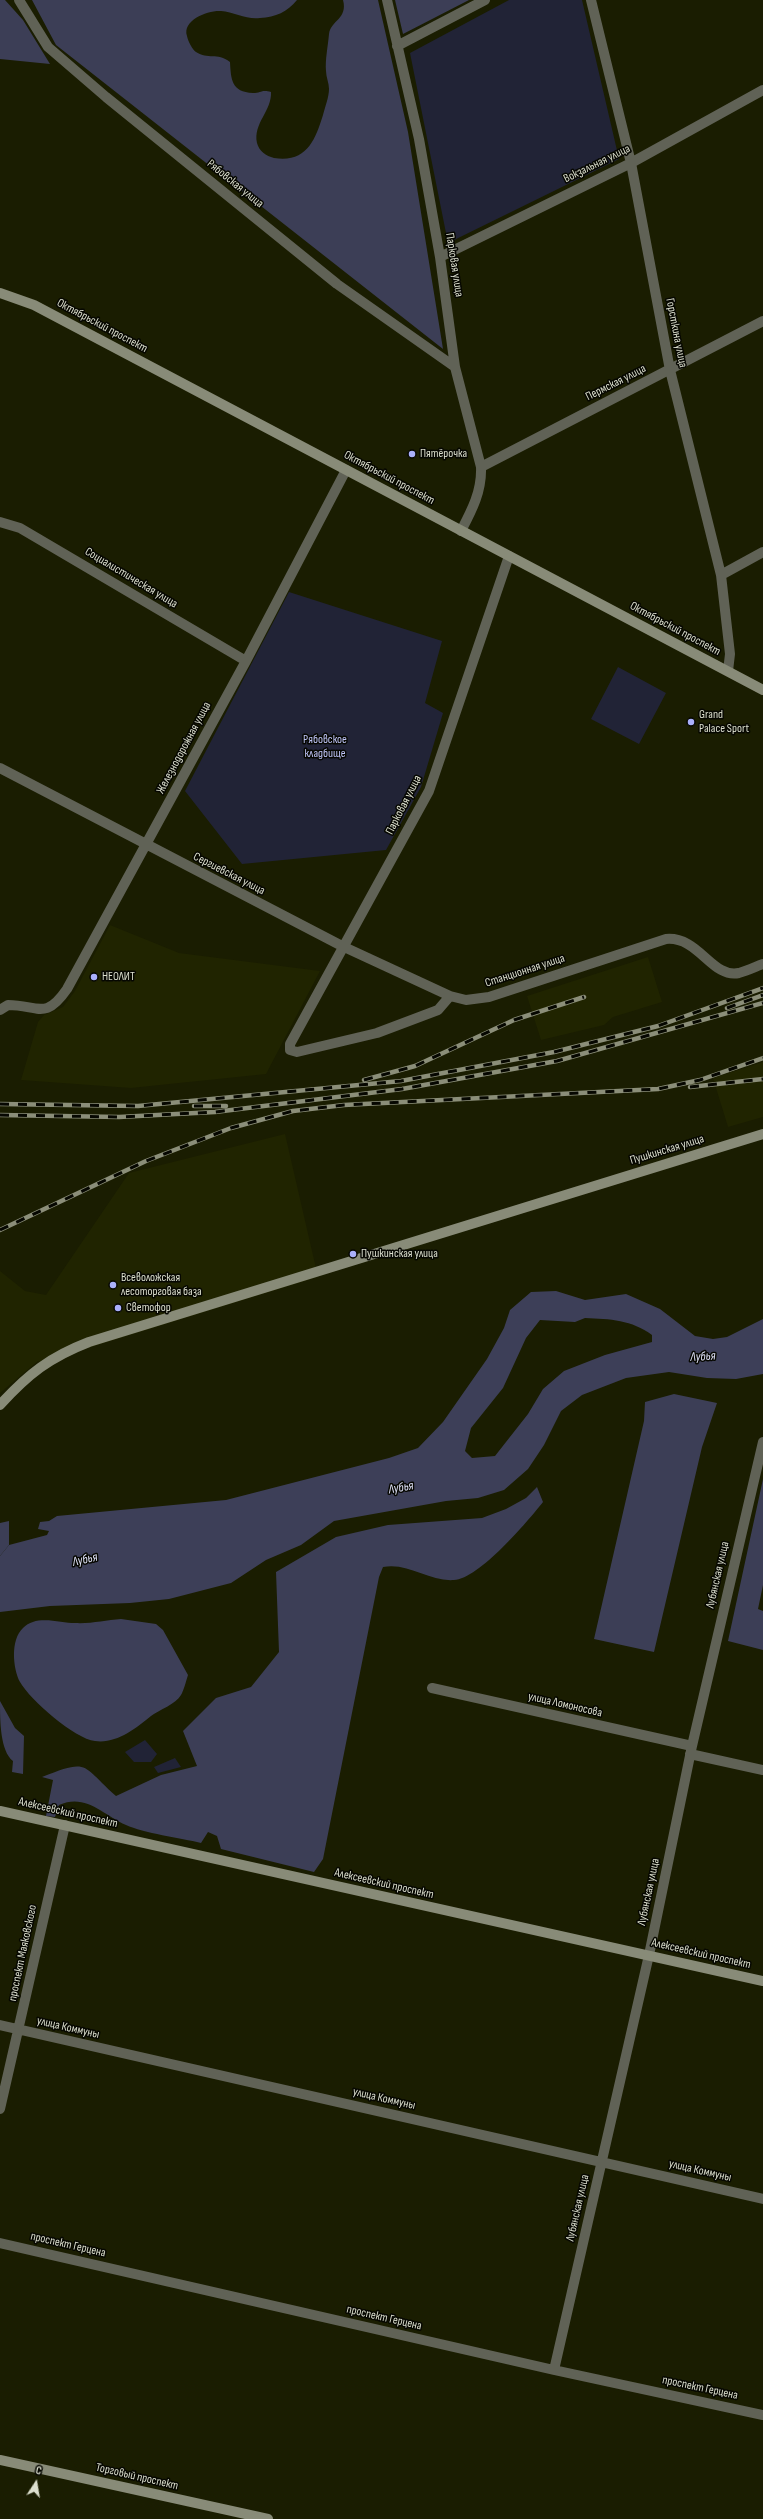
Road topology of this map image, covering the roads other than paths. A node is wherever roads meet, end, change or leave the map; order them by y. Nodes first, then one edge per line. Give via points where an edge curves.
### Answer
1 (19, 0) edge
2 (387, 0) edge
3 (485, 0) edge
4 (591, 0) edge
5 (397, 46) junction
6 (763, 90) edge
7 (631, 163) junction
8 (440, 257) junction
9 (0, 294) edge
10 (763, 321) edge
11 (455, 367) junction
12 (670, 370) junction
13 (481, 467) junction
14 (346, 470) junction
15 (0, 522) edge
16 (461, 531) junction
17 (763, 552) edge
18 (509, 556) junction
19 (720, 575) junction
20 (246, 661) junction
21 (728, 671) junction
22 (763, 690) edge
23 (0, 768) edge
24 (146, 846) junction
25 (342, 946) junction
26 (763, 964) edge
27 (450, 996) junction
28 (0, 1010) edge
29 (763, 1134) edge
30 (0, 1405) edge
31 (763, 1442) edge
32 (432, 1688) dead end
33 (691, 1750) junction
34 (763, 1770) edge
35 (0, 1811) edge
36 (64, 1825) junction
37 (649, 1955) junction
38 (763, 1982) edge
39 (0, 2026) edge
40 (19, 2030) junction
41 (0, 2109) edge
42 (602, 2162) junction
43 (763, 2199) edge
44 (0, 2243) edge
45 (554, 2370) junction
46 (763, 2415) edge
47 (0, 2460) edge
48 (268, 2519) edge

1 - 11 street, Рябовская улица via 48,47 94,87 337,284
2 - 5 street, Парковая улица
3 - 5 street
4 - 7 street, Горсткина улица
5 - 8 street, Парковая улица via 419,139
6 - 7 street, Вокзальная улица
7 - 8 street, Вокзальная улица
7 - 12 street, Горсткина улица
8 - 11 street, Парковая улица
9 - 14 street, Октябрьский проспект via 34,305
10 - 12 street, Пермская улица
11 - 13 street, Парковая улица
12 - 13 street, Пермская улица
12 - 19 street, Горсткина улица
13 - 16 street, Парковая улица via 482,482 478,496
14 - 16 street, Октябрьский проспект
14 - 20 street, Железнодорожная улица
15 - 20 street, Социалистическая улица via 20,528
16 - 18 street, Октябрьский проспект
17 - 19 street
18 - 21 street, Октябрьский проспект
18 - 25 street, Парковая улица via 429,790
19 - 21 street, Горсткина улица via 730,654
20 - 24 street, Железнодорожная улица
21 - 22 street, Октябрьский проспект
23 - 24 street, Сергиевская улица
24 - 25 street, Сергиевская улица
24 - 28 street, Железнодорожная улица via 59,1001 46,1009 34,1010 8,1005
25 - 27 street, Сергиевская улица
25 - 27 street, Парковая улица via 290,1044 290,1050 297,1052 377,1033 438,1010
26 - 27 street, Станционная улица via 739,973 728,973 685,941 666,939 488,997 466,1000
29 - 30 street, Пушкинская улица via 89,1342 58,1354 36,1369
31 - 33 street, Лубянская улица
32 - 33 street, улица Ломоносова
33 - 34 street, улица Ломоносова
33 - 37 street, Лубянская улица
35 - 36 street, Алексеевский проспект
36 - 37 street, Алексеевский проспект
36 - 40 street, проспект Маяковского
37 - 38 street, Алексеевский проспект
37 - 42 street, Лубянская улица
39 - 40 street, улица Коммуны
40 - 41 street, проспект Маяковского
40 - 42 street, улица Коммуны
42 - 43 street, улица Коммуны
42 - 45 street, Лубянская улица
44 - 45 street, проспект Герцена
45 - 46 street, проспект Герцена
47 - 48 street, Торговый проспект

